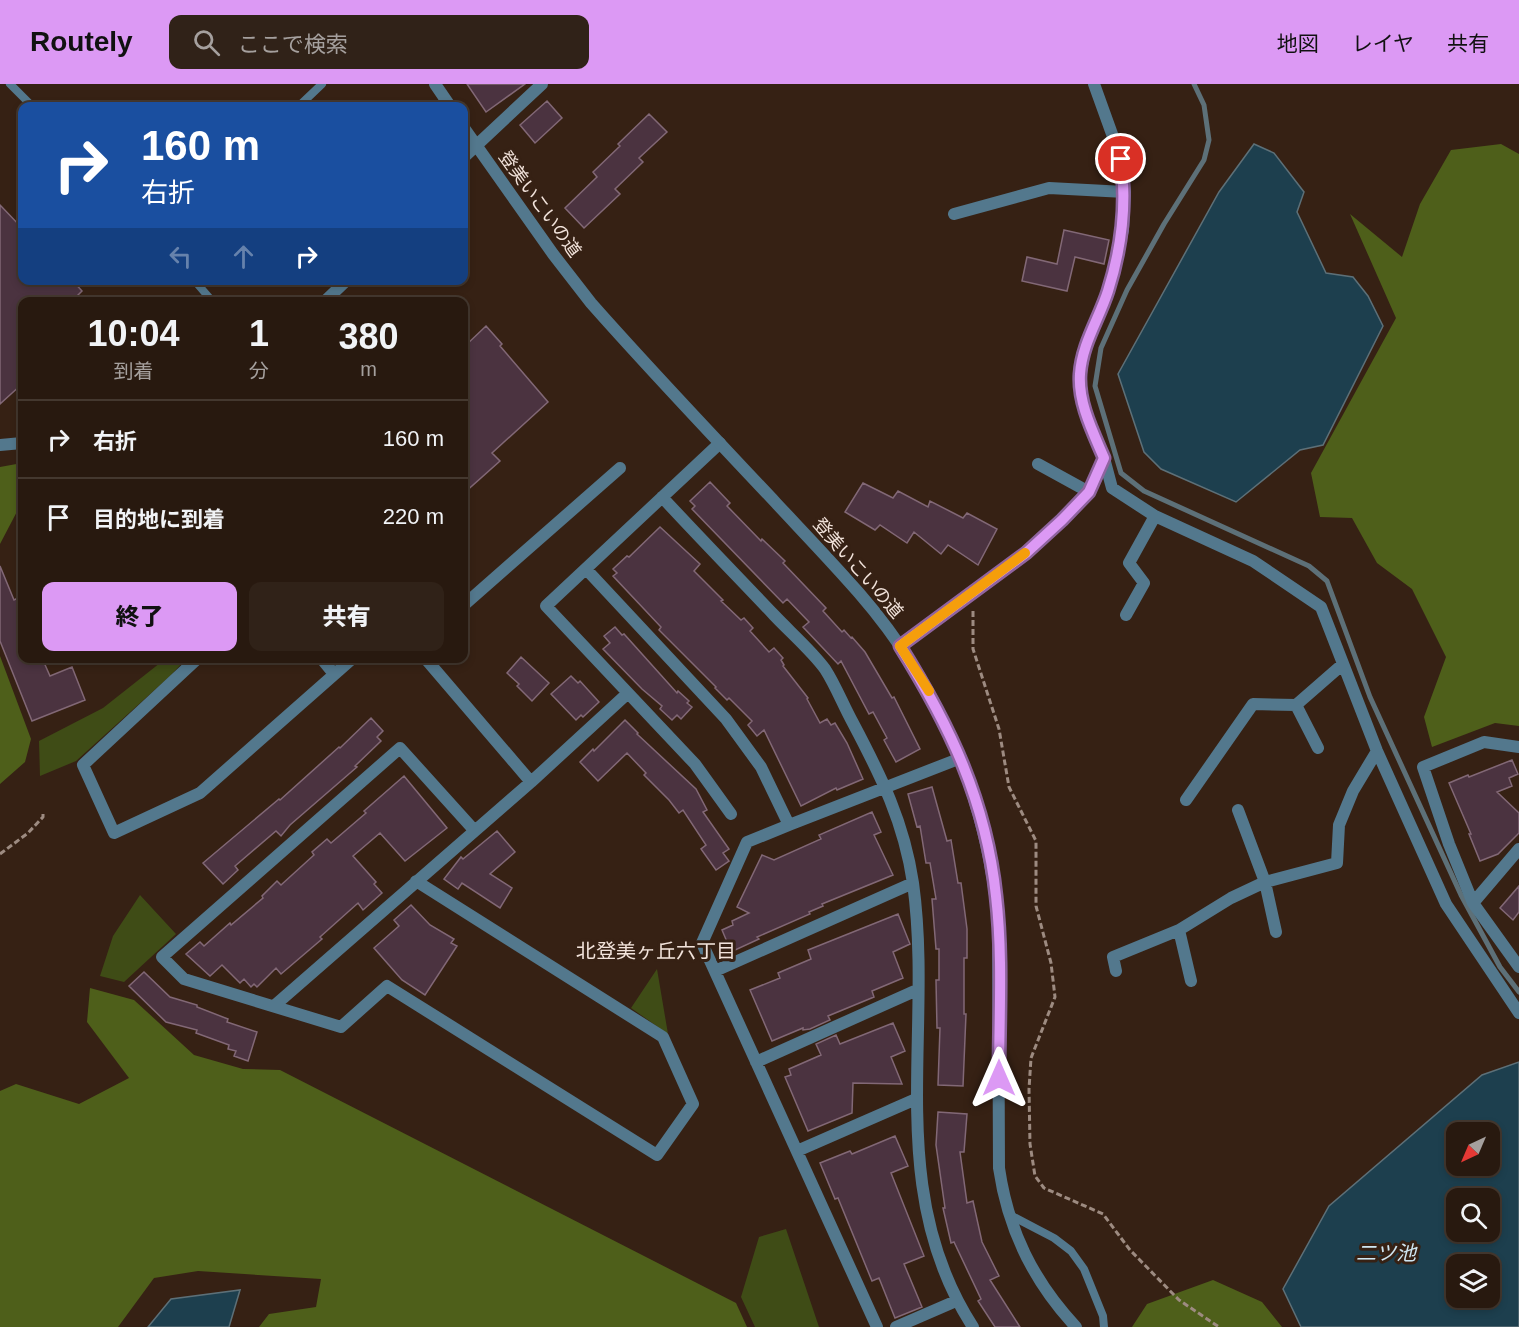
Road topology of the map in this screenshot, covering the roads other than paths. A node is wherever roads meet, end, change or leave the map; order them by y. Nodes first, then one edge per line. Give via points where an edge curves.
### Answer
1 (10, 84) edge
2 (322, 84) edge
3 (435, 84) edge
4 (542, 84) edge
5 (1094, 84) edge
6 (28, 102) edge
7 (303, 102) edge
8 (447, 102) edge
9 (468, 134) edge
10 (475, 145) junction
11 (468, 153) edge
12 (1125, 192) junction
13 (954, 214) dead end
14 (198, 285) edge
15 (342, 285) edge
16 (209, 297) edge
17 (329, 297) edge
18 (18, 443) edge
19 (720, 443) junction
20 (0, 445) edge
21 (1104, 458) junction
22 (1038, 464) dead end
23 (620, 468) dead end
24 (1089, 492) junction
25 (662, 497) junction
26 (1155, 516) junction
27 (586, 569) junction
28 (468, 601) edge
29 (1126, 615) dead end
30 (900, 646) junction
31 (193, 663) edge
32 (325, 663) edge
33 (347, 663) edge
34 (429, 663) edge
35 (1343, 664) junction
36 (334, 674) junction
37 (628, 693) junction
38 (1296, 705) junction
39 (1519, 747) edge
40 (1318, 748) dead end
41 (1377, 751) junction
42 (961, 758) junction
43 (531, 782) junction
44 (885, 786) junction
45 (1186, 800) dead end
46 (1238, 810) dead end
47 (731, 814) dead end
48 (789, 825) junction
49 (474, 830) junction
50 (1519, 849) edge
51 (416, 881) junction
52 (1265, 882) junction
53 (913, 883) junction
54 (1473, 903) junction
55 (1179, 930) junction
56 (1276, 932) dead end
57 (1519, 967) edge
58 (715, 971) junction
59 (1116, 971) dead end
60 (1191, 981) dead end
61 (917, 990) junction
62 (274, 1006) junction
63 (1519, 1013) edge
64 (756, 1062) junction
65 (916, 1099) junction
66 (797, 1151) junction
67 (1010, 1215) junction
68 (956, 1301) junction
69 (877, 1327) edge
70 (896, 1327) edge
71 (973, 1327) edge
72 (1076, 1327) edge
73 (1104, 1327) edge

1 - 6 lane
2 - 7 lane
3 - 8 street
4 - 10 street
5 - 12 street via 1121,159
9 - 10 street, 登美いこいの道
10 - 11 street
10 - 19 street, 登美いこいの道 via 574,282
12 - 13 street via 1049,188
12 - 21 street via 1123,230 1111,281 1086,345 1080,375 1083,405
14 - 16 lane
15 - 17 street
18 - 20 street
19 - 25 street
19 - 30 street, 登美いこいの道 via 860,594
21 - 24 street
21 - 26 street via 1112,488
22 - 24 street
23 - 28 street
24 - 30 street via 1026,553
25 - 27 street
25 - 44 street via 824,668
26 - 29 street via 1129,563 1144,583
26 - 35 street via 1253,561 1321,607
27 - 37 street via 546,606
27 - 48 street via 726,719 760,767
30 - 42 street, 登美いこいの道 via 929,692
31 - 36 street via 83,765 114,833 200,793
32 - 36 street
33 - 36 street
34 - 43 street
35 - 38 street
35 - 41 street
37 - 43 street
37 - 47 street via 694,764
38 - 40 street
38 - 45 street via 1253,704
39 - 54 street via 1484,742 1423,767
41 - 52 street via 1353,791 1339,825 1337,863
41 - 63 street via 1446,904
42 - 44 street
42 - 67 street, 登美いこいの道 via 983,824 996,894 999,1168
43 - 49 street
44 - 48 street
44 - 53 street
46 - 52 street
48 - 58 street via 747,842 702,943
49 - 51 street
49 - 62 street via 400,748 162,957 184,979
50 - 54 street
51 - 62 street
51 - 62 street via 663,1036 693,1104 657,1155 387,986 341,1027
52 - 55 street
52 - 56 street
53 - 58 street
53 - 61 street via 918,936
54 - 57 street
55 - 59 street via 1113,957
55 - 60 street
58 - 64 street
61 - 64 street
61 - 65 street
64 - 66 street
65 - 66 street
65 - 68 street via 924,1198 934,1242
66 - 69 street
67 - 72 street, 登美いこいの道 via 1035,1275
67 - 73 lane via 1071,1251 1084,1269 1104,1316
68 - 70 street
68 - 71 street

